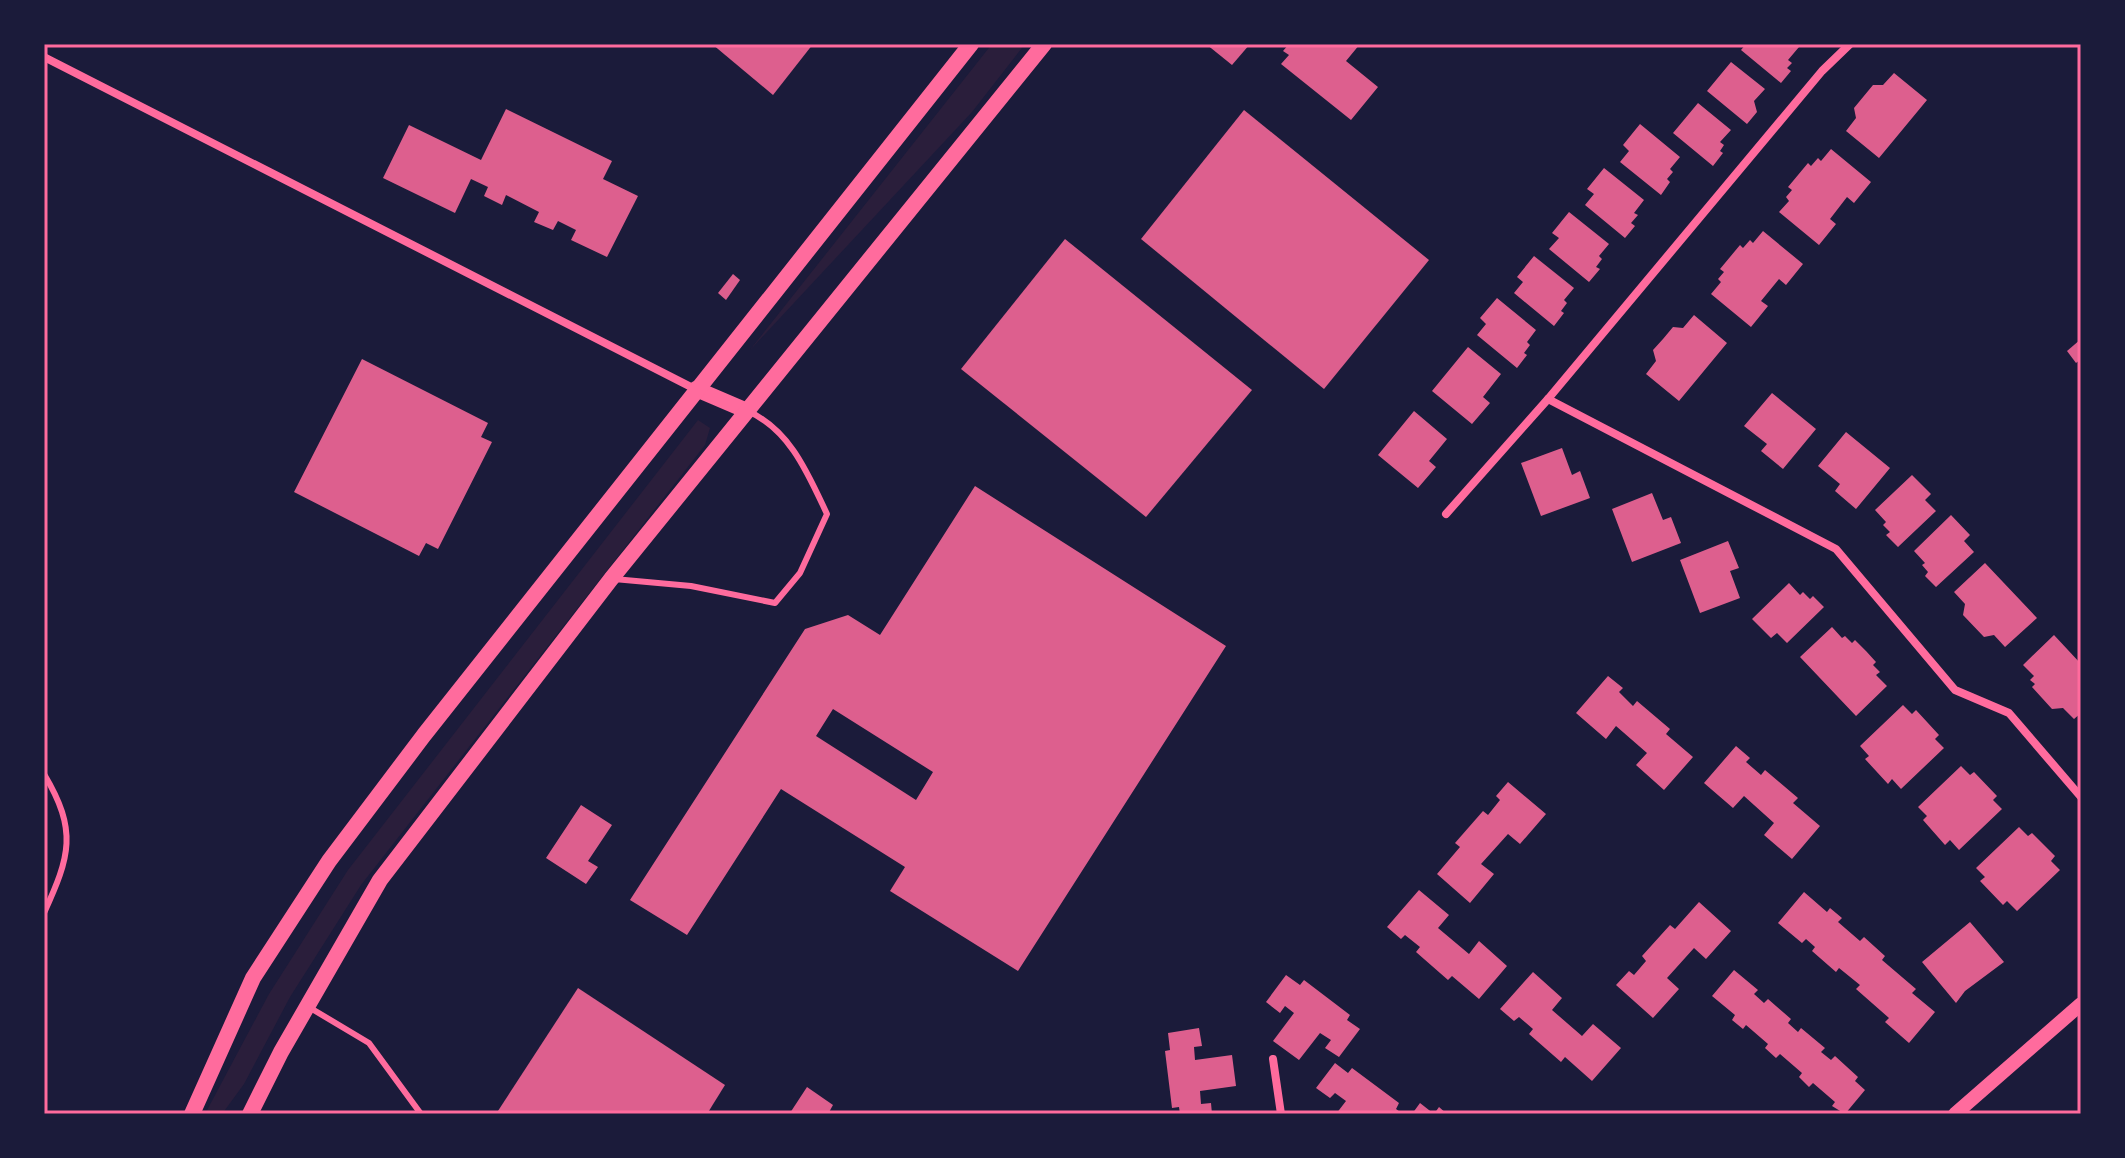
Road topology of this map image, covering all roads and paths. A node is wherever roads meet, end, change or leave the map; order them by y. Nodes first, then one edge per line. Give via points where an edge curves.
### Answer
1 (971, 44) edge
2 (1044, 44) edge
3 (1850, 44) edge
4 (44, 57) edge
5 (696, 389) junction
6 (1548, 399) junction
7 (745, 410) junction
8 (1446, 514) dead end
9 (611, 579) junction
10 (44, 774) edge
11 (2081, 797) edge
12 (44, 913) edge
13 (2081, 1004) edge
14 (307, 1006) junction
15 (1273, 1059) dead end
16 (192, 1114) edge
17 (250, 1114) edge
18 (421, 1114) edge
19 (1281, 1114) edge
20 (1955, 1114) edge

1 - 5 main road
2 - 7 main road
3 - 6 street
4 - 5 street
5 - 7 main road
5 - 16 main road via 329,861 253,978
6 - 8 street
6 - 11 street via 1836,549 1955,690 2009,713
7 - 9 main road
7 - 9 lane via 761,417 798,453 827,514 800,573 775,603 691,586
9 - 14 main road via 380,880
10 - 12 lane via 66,818 67,862
13 - 20 street
14 - 17 main road
14 - 18 lane via 369,1043
15 - 19 street

